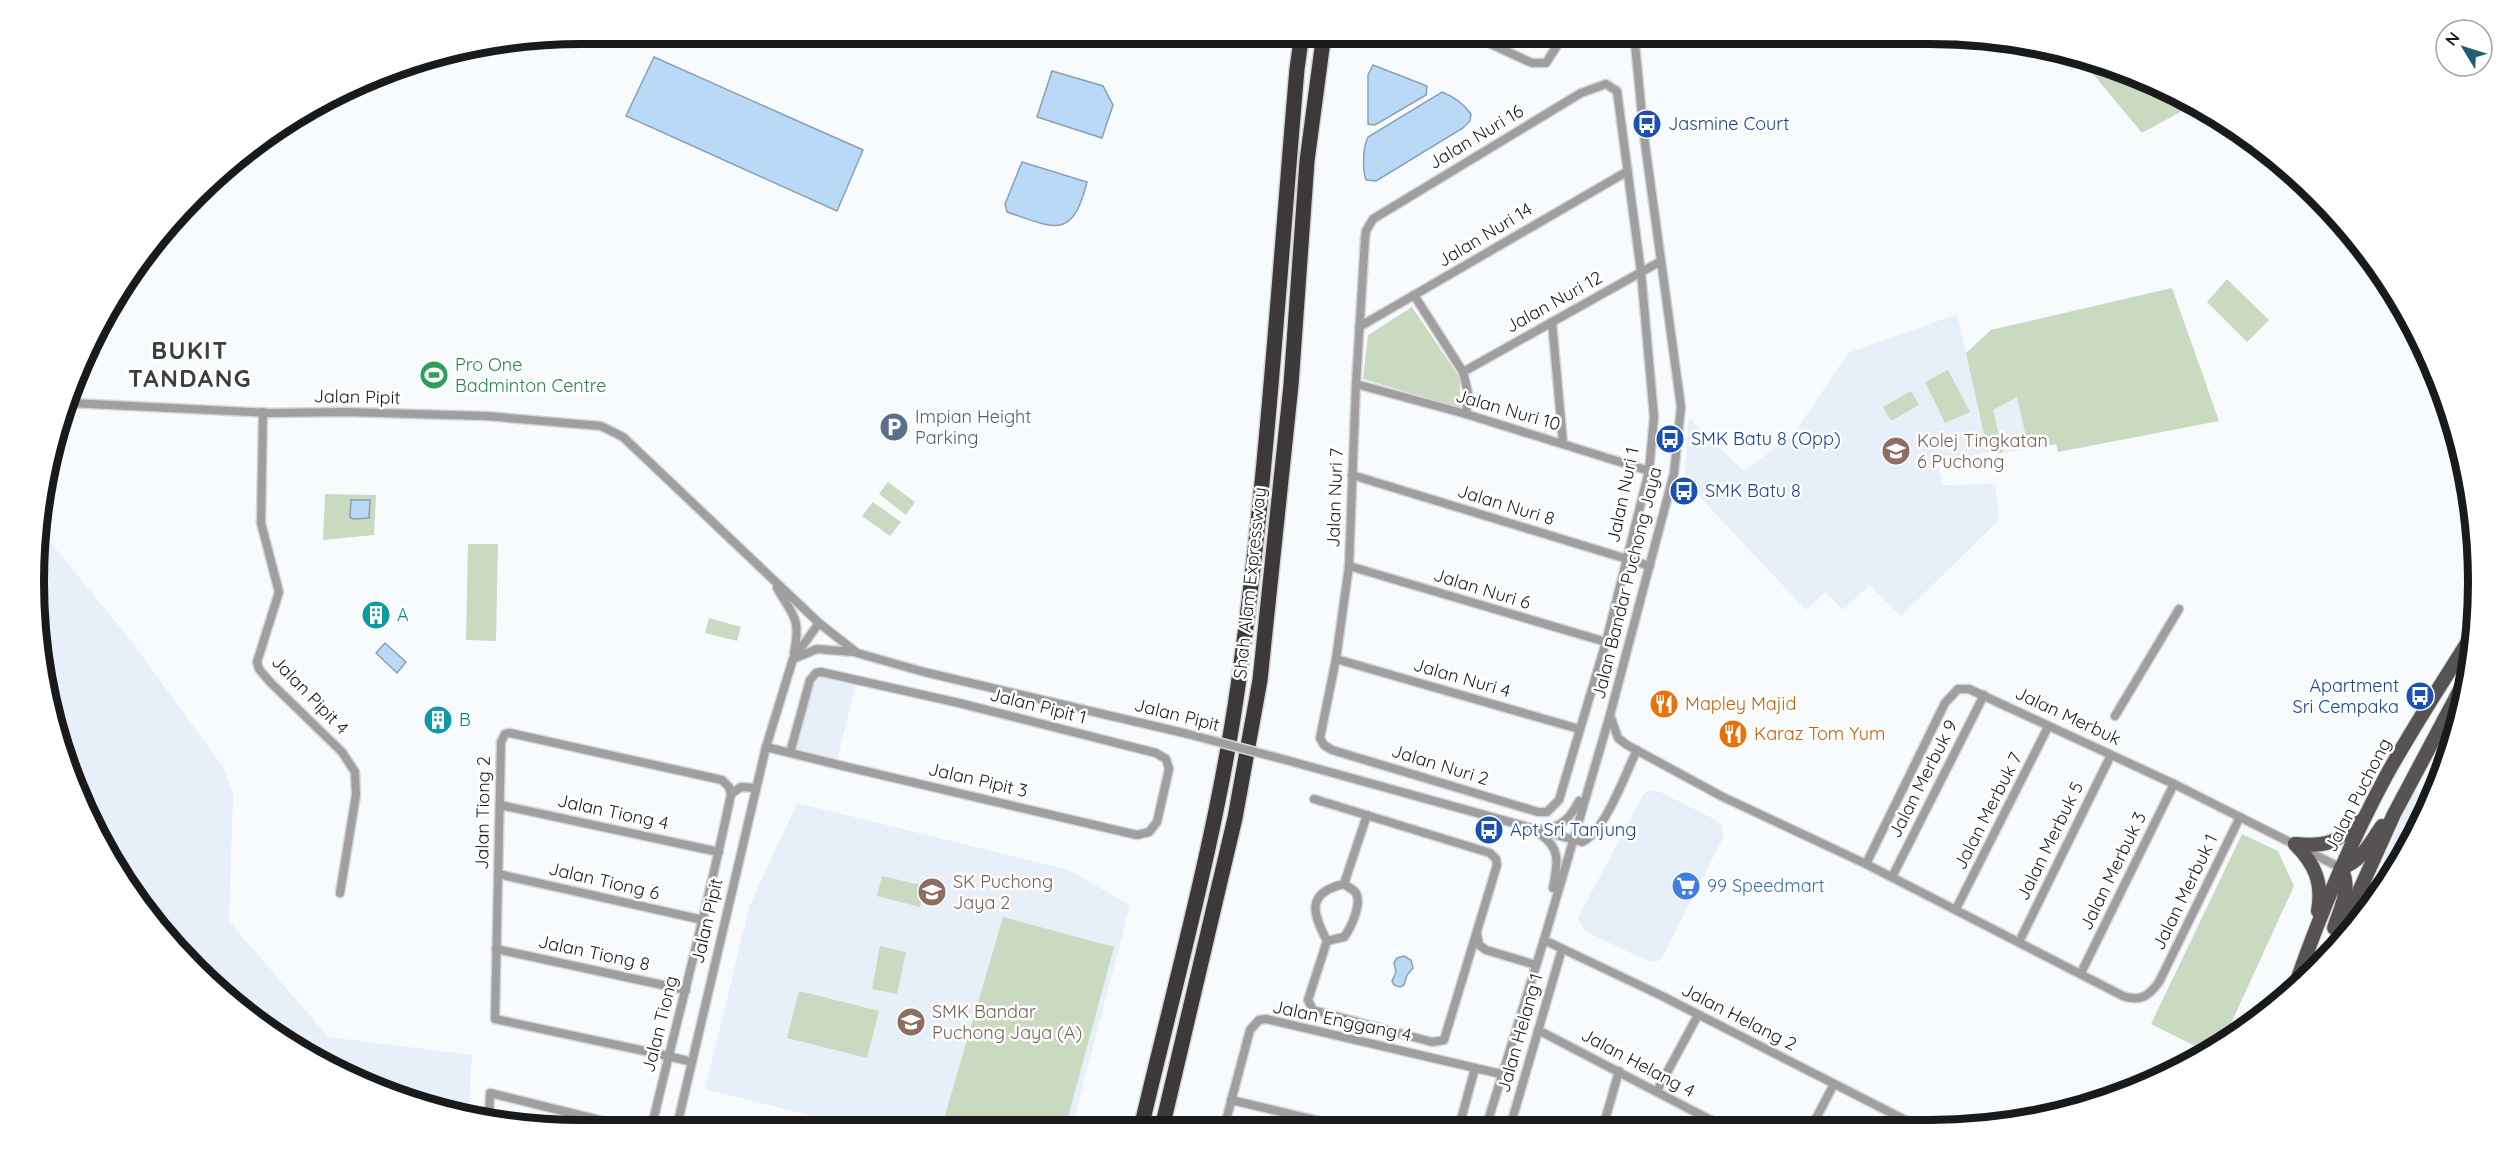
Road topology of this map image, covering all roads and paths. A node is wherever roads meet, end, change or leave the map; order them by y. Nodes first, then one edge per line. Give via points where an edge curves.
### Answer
1 (1300, 44) edge
2 (1323, 44) edge
3 (1492, 44) edge
4 (1559, 44) edge
5 (1635, 44) edge
6 (1617, 91) joint
7 (1628, 171) junction
8 (1365, 239) joint
9 (1661, 261) junction
10 (1641, 272) junction
11 (1414, 295) junction
12 (1552, 322) junction
13 (1359, 327) junction
14 (1463, 372) junction
15 (1356, 384) junction
16 (74, 403) edge
17 (263, 412) junction
18 (1466, 414) junction
19 (1563, 443) junction
20 (1649, 471) junction
21 (1352, 476) junction
22 (1626, 559) junction
23 (1349, 566) junction
24 (1650, 566) junction
25 (772, 579) junction
26 (2180, 609) dead end
27 (819, 623) junction
28 (1606, 642) junction
29 (2464, 647) edge
30 (856, 653) junction
31 (793, 659) junction
32 (1335, 659) junction
33 (1984, 695) junction
34 (2455, 699) edge
35 (1610, 715) junction
36 (2115, 716) dead end
37 (2048, 727) junction
38 (1579, 729) junction
39 (766, 747) junction
40 (1332, 750) joint
41 (1637, 750) junction
42 (790, 753) junction
43 (2111, 755) junction
44 (2174, 784) junction
45 (1588, 785) junction
46 (756, 788) junction
47 (730, 790) junction
48 (1314, 799) dead end
49 (1162, 801) joint
50 (500, 805) junction
51 (1538, 812) joint
52 (2367, 813) junction
53 (2394, 814) junction
54 (1367, 815) junction
55 (2240, 817) junction
56 (1533, 830) junction
57 (1571, 841) junction
58 (2295, 844) junction
59 (719, 852) junction
60 (1866, 864) junction
61 (2341, 868) junction
62 (498, 874) junction
63 (1892, 877) junction
64 (1344, 884) junction
65 (340, 893) dead end
66 (1956, 909) junction
67 (703, 920) junction
68 (2343, 926) edge
69 (1547, 927) junction
70 (1476, 934) junction
71 (2333, 938) edge
72 (1544, 940) junction
73 (1326, 941) junction
74 (2019, 942) junction
75 (2310, 945) junction
76 (496, 949) junction
77 (1562, 949) junction
78 (1486, 950) junction
79 (1469, 961) junction
80 (1536, 965) junction
81 (2300, 972) edge
82 (2081, 973) junction
83 (686, 990) junction
84 (1698, 1015) junction
85 (1538, 1030) junction
86 (668, 1056) junction
87 (692, 1062) junction
88 (1475, 1068) junction
89 (1619, 1071) junction
90 (1501, 1074) junction
91 (1834, 1084) junction
92 (1657, 1091) junction
93 (1231, 1100) junction
94 (489, 1111) edge
95 (1699, 1114) junction
96 (599, 1120) edge
97 (653, 1120) edge
98 (678, 1120) edge
99 (1143, 1120) edge
100 (1164, 1120) edge
101 (1226, 1120) edge
102 (1315, 1120) edge
103 (1461, 1120) edge
104 (1488, 1120) edge
105 (1512, 1120) edge
106 (1605, 1120) edge
107 (1698, 1120) edge
108 (1710, 1120) edge
109 (1815, 1120) edge
110 (1905, 1120) edge

1 - 99 highway, Shah Alam Expressway via 1255,546 1238,688 1213,822
2 - 100 highway, Shah Alam Expressway via 1307,161 1291,385 1260,680 1235,818
3 - 4 street via 1532,63 1546,63
5 - 9 street, Jalan Bandar Puchong Jaya
6 - 7 street, Jalan Nuri 1
6 - 8 street, Jalan Nuri 16 via 1606,84 1576,96 1373,219
7 - 10 street, Jalan Nuri 1
7 - 11 street, Jalan Nuri 14
8 - 13 street, Jalan Nuri 7
9 - 10 street, Jalan Nuri 12
9 - 24 street, Jalan Bandar Puchong Jaya via 1681,407 1674,473
10 - 12 street, Jalan Nuri 12
10 - 20 street, Jalan Nuri 1 via 1654,417
11 - 13 street, Jalan Nuri 14
11 - 14 street
12 - 14 street, Jalan Nuri 12
12 - 19 street
13 - 15 street, Jalan Nuri 7
14 - 18 street via 1468,393
15 - 18 street, Jalan Nuri 10
15 - 21 street, Jalan Nuri 7
16 - 17 street, Jalan Pipit
17 - 25 street, Jalan Pipit via 486,416 601,426 623,437
17 - 65 street, Jalan Pipit 4 via 261,523 279,592 257,662 270,682 342,752 355,772 356,795
18 - 19 street, Jalan Nuri 10
19 - 20 street, Jalan Nuri 10
20 - 22 street, Jalan Nuri 1
21 - 22 street, Jalan Nuri 8
21 - 23 street, Jalan Nuri 7
22 - 24 street, Jalan Nuri 8
22 - 28 street, Jalan Nuri 1
23 - 28 street, Jalan Nuri 6
23 - 32 street, Jalan Nuri 7
24 - 35 street, Jalan Bandar Puchong Jaya
25 - 27 street, Jalan Pipit
25 - 31 street via 798,627
26 - 36 street
27 - 30 street, Jalan Pipit
27 - 31 street, Jalan Pipit
28 - 38 street, Jalan Nuri 1
29 - 52 main road, Jalan Puchong via 2411,732
30 - 31 street via 817,649
30 - 56 street, Jalan Pipit, bridge via 1188,734
31 - 39 street, Jalan Pipit
32 - 38 street, Jalan Nuri 4
32 - 40 street, Jalan Nuri 7 via 1320,738
33 - 37 street, Jalan Merbuk
33 - 60 street, Jalan Merbuk via 1964,688 1949,696
33 - 63 street, Jalan Merbuk 9
34 - 53 main road
35 - 41 street via 1618,738
35 - 45 street, Jalan Bandar Puchong Jaya
37 - 43 street, Jalan Merbuk
37 - 66 street, Jalan Merbuk 7
38 - 51 street, Jalan Nuri 1 via 1559,801 1547,812
39 - 42 street, Jalan Pipit 3
39 - 46 street, Jalan Pipit
40 - 51 street, Jalan Nuri 2
41 - 57 street via 1596,833 1582,842
41 - 60 street
42 - 49 street, Jalan Pipit 3 via 1137,835 1149,832 1157,822
42 - 49 street, Jalan Pipit 1 via 812,676 821,672 1156,753 1166,759 1169,769
43 - 44 street, Jalan Merbuk
43 - 74 street, Jalan Merbuk 5
44 - 55 street, Jalan Merbuk
44 - 82 street, Jalan Merbuk 3
45 - 56 street via 1561,825
45 - 57 street, Jalan Bandar Puchong Jaya
46 - 47 street
46 - 87 street, Jalan Pipit
47 - 50 street, Jalan Tiong 2 via 722,780 510,733 501,742
47 - 59 street, Jalan Tiong
48 - 54 street
50 - 59 street, Jalan Tiong 4
50 - 62 street, Jalan Tiong 2
52 - 58 main road via 2331,843
52 - 61 main road, Jalan Puchong
53 - 61 main road via 2361,856
53 - 68 main road
54 - 64 street
54 - 70 street via 1490,853 1496,859
55 - 58 street, Jalan Merbuk
55 - 82 street, Jalan Merbuk 1 via 2159,982 2146,996 2123,996
56 - 57 street, Jalan Pipit
56 - 69 street, Jalan Pipit via 1548,840 1558,859
57 - 69 street, Jalan Bandar Puchong Jaya
58 - 61 street, Jalan Merbuk
58 - 75 main road via 2315,868 2319,882 2319,908
59 - 67 street, Jalan Tiong
60 - 63 street
61 - 71 main road via 2347,888
61 - 75 main road, Jalan Puchong
62 - 67 street, Jalan Tiong 6
62 - 76 street, Jalan Tiong 2
63 - 66 street
64 - 73 street via 1330,887 1316,902 1314,917
64 - 73 street via 1358,899 1353,922 1344,937
66 - 74 street
67 - 83 street, Jalan Tiong
69 - 72 street, Jalan Bandar Puchong Jaya
70 - 78 street via 1479,945
70 - 79 street
72 - 77 street, Jalan Helang 2
72 - 80 street, Jalan Bandar Puchong Jaya
73 - 79 street via 1308,1000 1313,1010 1432,1042 1444,1040
74 - 82 street
75 - 81 main road, Jalan Puchong
76 - 83 street, Jalan Tiong 8
76 - 86 street, Jalan Tiong 2 via 495,1019
77 - 84 street, Jalan Helang 2
77 - 85 street, Jalan Helang 1
78 - 79 street
78 - 80 street
80 - 90 street, Jalan Bandar Puchong Jaya
83 - 86 street, Jalan Tiong
84 - 91 street, Jalan Helang 2
84 - 92 street
85 - 89 street, Jalan Helang 4
85 - 105 street, Jalan Helang 1
86 - 87 street
86 - 97 street, Jalan Tiong
87 - 98 street, Jalan Pipit
88 - 90 street, Jalan Enggang 4
88 - 93 street, Jalan Enggang 4 via 1266,1019 1250,1030
88 - 103 street
89 - 92 street, Jalan Helang 4
89 - 106 street
90 - 104 street, Jalan Bandar Puchong Jaya
91 - 109 street
91 - 110 street, Jalan Helang 2
92 - 95 street, Jalan Helang 4
93 - 101 street, Jalan Enggang 4
93 - 102 street
94 - 96 street via 490,1093
95 - 107 street
95 - 108 street, Jalan Helang 4

